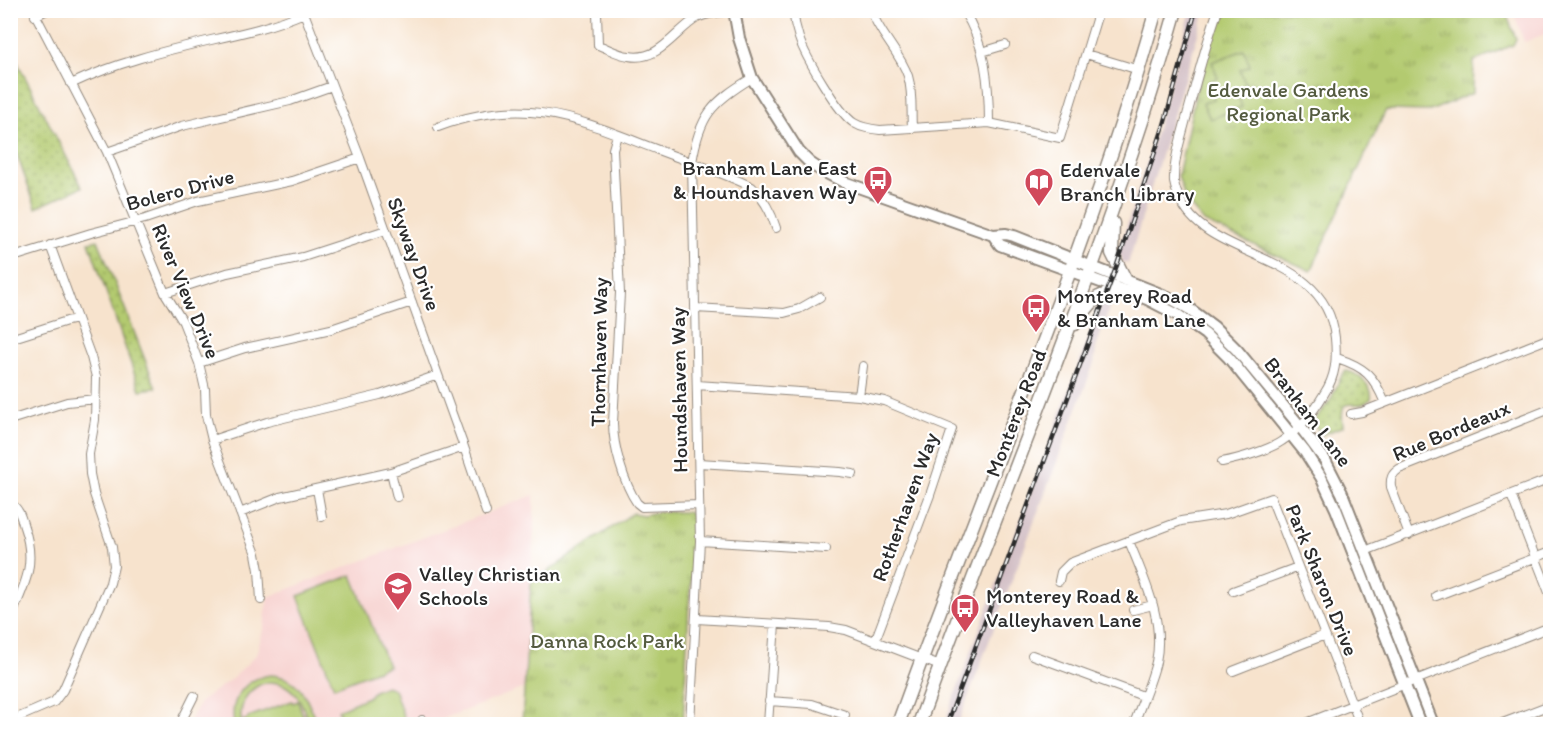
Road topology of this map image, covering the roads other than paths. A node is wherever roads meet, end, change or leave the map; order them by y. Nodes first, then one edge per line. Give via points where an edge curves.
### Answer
1 (47, 10) edge
2 (793, 10) edge
3 (871, 10) edge
4 (963, 10) edge
5 (1098, 10) edge
6 (1156, 10) edge
7 (1176, 10) edge
8 (1218, 10) edge
9 (734, 11) edge
10 (303, 12) edge
11 (34, 13) edge
12 (597, 13) dead end
13 (1005, 45) dead end
14 (982, 52) junction
15 (1086, 54) junction
16 (1139, 70) junction
17 (752, 78) junction
18 (71, 84) junction
19 (332, 86) junction
20 (988, 123) junction
21 (438, 127) dead end
22 (912, 128) junction
23 (617, 135) junction
24 (107, 152) junction
25 (360, 158) junction
26 (692, 163) junction
27 (1114, 211) junction
28 (136, 221) junction
29 (776, 228) dead end
30 (386, 230) junction
31 (50, 245) junction
32 (10, 258) edge
33 (1072, 265) junction
34 (1091, 272) junction
35 (1125, 285) junction
36 (165, 292) junction
37 (820, 297) dead end
38 (412, 303) junction
39 (695, 308) junction
40 (78, 319) junction
41 (1067, 334) junction
42 (1551, 338) edge
43 (10, 339) edge
44 (1337, 358) junction
45 (199, 363) junction
46 (863, 366) dead end
47 (438, 375) junction
48 (697, 385) junction
49 (859, 396) junction
50 (96, 399) junction
51 (1385, 403) junction
52 (1551, 409) edge
53 (1351, 414) dead end
54 (10, 420) edge
55 (1299, 425) junction
56 (1290, 433) junction
57 (212, 440) junction
58 (464, 447) junction
59 (1222, 462) dead end
60 (699, 463) junction
61 (391, 472) junction
62 (853, 474) dead end
63 (1551, 479) edge
64 (316, 489) junction
65 (1511, 495) junction
66 (397, 497) dead end
67 (11, 503) edge
68 (699, 505) junction
69 (486, 512) dead end
70 (240, 513) junction
71 (322, 517) dead end
72 (1409, 535) junction
73 (700, 541) junction
74 (1129, 541) junction
75 (826, 549) dead end
76 (1365, 551) junction
77 (1551, 552) edge
78 (1536, 557) junction
79 (1298, 567) junction
80 (1059, 581) dead end
81 (1233, 591) dead end
82 (1551, 595) edge
83 (1436, 596) dead end
84 (14, 600) edge
85 (261, 600) dead end
86 (1154, 605) junction
87 (1133, 610) dead end
88 (10, 619) edge
89 (697, 619) junction
90 (775, 624) junction
91 (1551, 627) edge
92 (1325, 635) junction
93 (874, 641) junction
94 (1032, 655) dead end
95 (922, 659) junction
96 (940, 666) junction
97 (1233, 671) dead end
98 (1416, 680) junction
99 (1404, 685) junction
100 (194, 696) dead end
101 (1143, 696) junction
102 (769, 701) junction
103 (1353, 705) junction
104 (1551, 705) edge
105 (845, 715) dead end
106 (10, 721) edge
107 (180, 724) edge
108 (690, 724) edge
109 (768, 724) edge
110 (898, 724) edge
111 (919, 724) edge
112 (1134, 724) edge
113 (1304, 724) edge
114 (1360, 724) edge
115 (1420, 724) edge
116 (1433, 724) edge
117 (1500, 724) edge

1 - 11 street
2 - 22 street via 806,56 853,123 866,129
3 - 22 street via 908,75
4 - 14 street
5 - 15 street
6 - 16 main road, Monterey Road
7 - 27 main road, Monterey Road
8 - 44 street via 1175,164 1174,183 1180,200 1198,224 1292,272 1318,295 1330,316
9 - 12 street via 699,17 654,53 629,57 598,45
9 - 17 main road
10 - 18 street via 266,27 161,52
10 - 19 street, Skyway Drive
11 - 18 street, River View Drive
13 - 14 street
14 - 20 street via 989,87
15 - 16 street
15 - 20 street via 1060,138
16 - 33 main road, Monterey Road
17 - 26 street, Houndshaven Way via 711,108 695,143
17 - 33 main road via 799,152 819,170 993,235 1006,234
18 - 24 street, River View Drive
19 - 24 street via 290,101 182,126
19 - 25 street, Skyway Drive
20 - 22 street
21 - 23 street via 480,114 538,112
23 - 26 street
23 - 68 street, Thornhaven Way via 613,149 620,293 615,440 621,465 642,507
24 - 28 street, River View Drive
25 - 28 street, Bolero Drive via 292,181 216,196
25 - 30 street, Skyway Drive
26 - 29 street via 752,187 764,198
26 - 39 street, Houndshaven Way
27 - 34 main road, Monterey Road
27 - 35 main road via 1112,253
28 - 31 street, Bolero Drive
28 - 36 street, River View Drive
30 - 36 street via 303,257 227,273
30 - 38 street, Skyway Drive
31 - 32 street, Bolero Drive
31 - 40 street
33 - 34 main road
33 - 95 main road, Monterey Road
34 - 35 main road
34 - 41 main road, Monterey Road
35 - 41 main road via 1095,298
35 - 55 main road, Branham Lane via 1184,306 1214,327
35 - 56 main road, Branham Lane via 1205,334
36 - 45 street, River View Drive via 183,322
37 - 39 street via 784,313
38 - 45 street via 331,329 245,348
38 - 47 street, Skyway Drive
39 - 48 street, Houndshaven Way
40 - 43 street
40 - 50 street via 96,377
41 - 96 main road, Monterey Road
42 - 51 street
44 - 51 street via 1357,365 1370,376
44 - 55 street via 1327,391
45 - 57 street, River View Drive
46 - 49 street
47 - 57 street via 380,395 267,422
47 - 58 street, Skyway Drive
48 - 49 street, Rotherhaven Way
48 - 60 street, Houndshaven Way
49 - 93 street, Rotherhaven Way via 884,401 952,429
50 - 54 street via 67,402
50 - 106 street via 90,474 112,548 110,584 63,690 54,702
51 - 53 street
52 - 72 street, Rue Bordeaux via 1392,473 1390,487
55 - 56 street
55 - 76 main road, Branham Lane via 1331,470
56 - 59 street via 1282,442
56 - 99 main road, Branham Lane via 1321,477 1336,509
57 - 70 street, River View Drive
58 - 61 street
58 - 69 street, Skyway Drive
60 - 62 street
60 - 68 street, Houndshaven Way
61 - 64 street
61 - 66 street
63 - 65 street
64 - 70 street via 280,497
64 - 71 street
65 - 72 street
65 - 78 street
67 - 84 street via 18,509 30,543 31,562 27,581
68 - 73 street, Houndshaven Way
70 - 85 street, River View Drive via 256,554
72 - 76 street
73 - 75 street
73 - 89 street, Houndshaven Way
74 - 79 street, Park Sharon Drive via 1181,521 1226,514 1270,498
74 - 80 street, Park Sharon Drive via 1070,563
74 - 86 street
76 - 98 main road, Branham Lane
77 - 78 street
78 - 82 street
78 - 83 street
79 - 81 street
79 - 92 street, Park Sharon Drive
84 - 88 street
86 - 87 street
86 - 101 street via 1159,633 1156,662
89 - 90 street
89 - 108 street, Houndshaven Way
90 - 93 street via 830,627
90 - 102 street
91 - 98 street
92 - 97 street
92 - 103 street, Park Sharon Drive
93 - 95 street
94 - 101 street
95 - 96 street
95 - 110 main road, Monterey Road
96 - 111 main road, Monterey Road
98 - 99 street
98 - 116 main road, Branham Lane
99 - 103 street
99 - 115 main road, Branham Lane
100 - 107 street
101 - 112 street
102 - 105 street via 812,704
102 - 109 street
103 - 113 street
103 - 114 street, Park Sharon Drive
104 - 117 street

